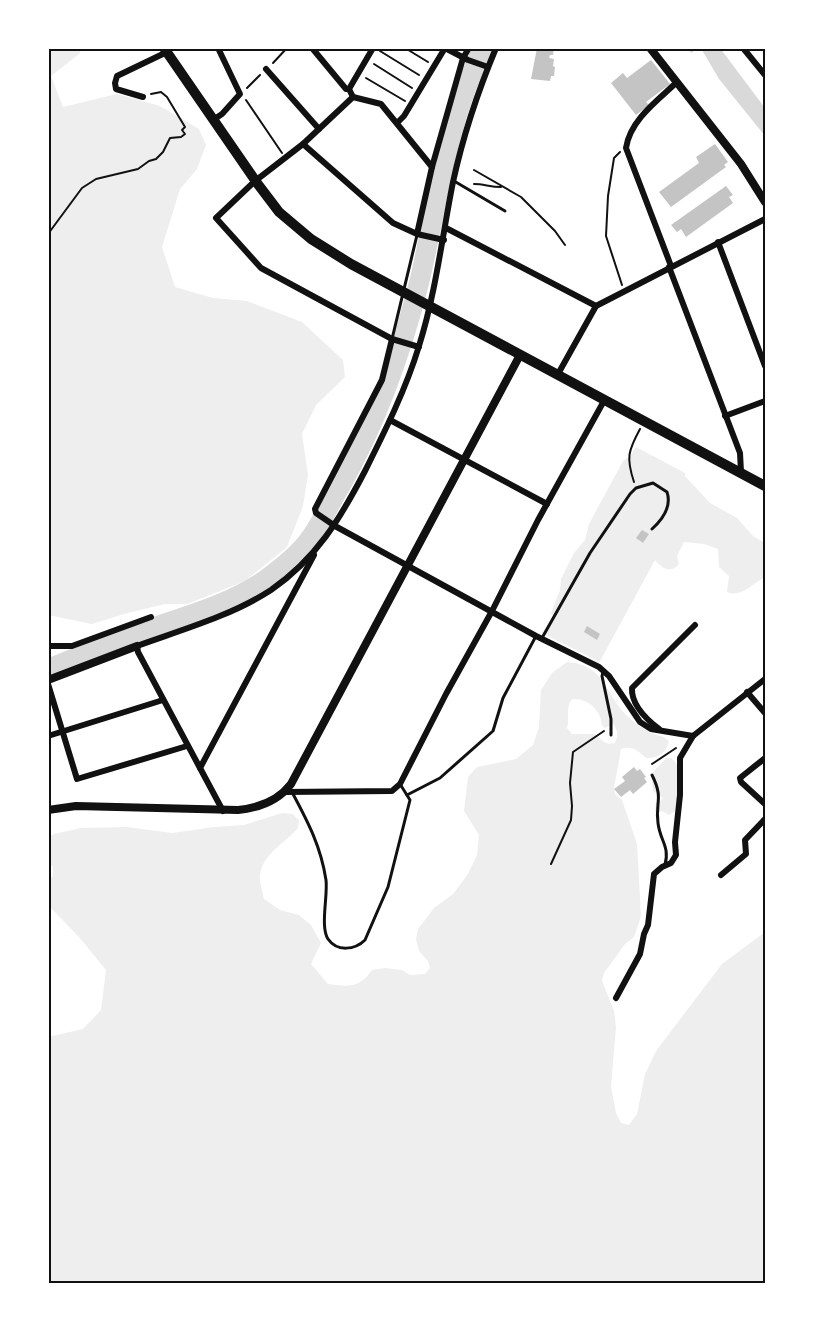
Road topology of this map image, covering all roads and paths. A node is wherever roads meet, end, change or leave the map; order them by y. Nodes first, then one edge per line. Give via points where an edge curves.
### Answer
1 (218, 48) edge
2 (312, 48) edge
3 (374, 48) edge
4 (405, 48) edge
5 (445, 48) edge
6 (469, 48) edge
7 (496, 48) edge
8 (650, 48) edge
9 (743, 48) edge
10 (165, 50) edge
11 (366, 59) junction
12 (466, 59) junction
13 (434, 65) junction
14 (487, 67) junction
15 (266, 69) dead end
16 (358, 73) junction
17 (765, 75) edge
18 (426, 79) junction
19 (677, 82) junction
20 (349, 89) junction
21 (418, 92) junction
22 (240, 94) junction
23 (143, 97) joint
24 (353, 97) junction
25 (411, 105) junction
26 (213, 120) junction
27 (397, 123) junction
28 (318, 129) junction
29 (303, 144) junction
30 (626, 148) junction
31 (285, 157) junction
32 (432, 167) junction
33 (474, 170) dead end
34 (255, 181) junction
35 (454, 181) junction
36 (470, 184) dead end
37 (504, 187) dead end
38 (765, 202) edge
39 (505, 211) dead end
40 (765, 219) edge
41 (446, 228) junction
42 (48, 234) edge
43 (419, 234) junction
44 (442, 239) junction
45 (718, 242) junction
46 (565, 245) dead end
47 (670, 267) junction
48 (622, 285) dead end
49 (406, 294) junction
50 (427, 305) junction
51 (596, 306) junction
52 (394, 339) junction
53 (416, 346) junction
54 (520, 355) junction
55 (765, 366) edge
56 (558, 374) junction
57 (604, 399) junction
58 (765, 401) edge
59 (725, 416) junction
60 (390, 420) junction
61 (640, 429) dead end
62 (464, 460) junction
63 (741, 471) junction
64 (765, 486) edge
65 (636, 488) junction
66 (547, 504) junction
67 (332, 524) junction
68 (652, 529) dead end
69 (315, 552) junction
70 (408, 565) junction
71 (492, 611) junction
72 (151, 617) dead end
73 (695, 625) dead end
74 (539, 637) junction
75 (48, 646) edge
76 (137, 646) junction
77 (603, 671) junction
78 (765, 678) edge
79 (48, 682) edge
80 (747, 692) junction
81 (163, 700) junction
82 (765, 713) edge
83 (63, 731) junction
84 (663, 732) junction
85 (611, 735) joint
86 (48, 736) edge
87 (693, 736) junction
88 (187, 746) junction
89 (677, 747) dead end
90 (765, 758) edge
91 (652, 764) dead end
92 (200, 768) junction
93 (652, 775) dead end
94 (400, 784) junction
95 (289, 792) junction
96 (407, 795) junction
97 (765, 804) edge
98 (48, 810) edge
99 (223, 811) junction
100 (765, 819) edge
101 (551, 864) dead end
102 (665, 865) junction
103 (721, 875) dead end
104 (616, 998) dead end

1 - 22 street
2 - 20 street
3 - 11 street
3 - 18 path
4 - 13 path
5 - 12 street
5 - 13 street
6 - 12 street
7 - 14 street
8 - 19 street
9 - 17 street
10 - 23 street via 117,76 116,89
10 - 26 highway
11 - 16 street
11 - 21 path
12 - 14 street
12 - 32 street
13 - 18 street
14 - 35 street
15 - 28 street
16 - 20 street
16 - 25 path
18 - 21 street
19 - 30 street via 639,119
19 - 38 street via 741,164
20 - 24 street
21 - 25 street
22 - 26 street
22 - 31 path
23 - 42 path via 161,92 185,127 185,134 170,138 159,157 138,169 89,183
24 - 27 street via 381,104
24 - 28 street
25 - 27 street
26 - 34 highway
27 - 32 street
28 - 29 street
29 - 31 street
29 - 43 street via 393,223
30 - 47 street
30 - 48 path via 614,158 606,236
31 - 34 street
32 - 43 street
33 - 46 path via 521,197
34 - 49 highway via 279,212 311,239
34 - 52 street via 216,218 222,226 261,268
35 - 39 lane
35 - 41 street
36 - 37 path
40 - 45 street
41 - 44 street
41 - 51 street
43 - 44 street
43 - 49 lane
44 - 50 street
45 - 47 street
45 - 55 street
47 - 51 street
47 - 59 street
49 - 50 highway
49 - 52 lane
50 - 53 street
50 - 54 highway
51 - 56 street
52 - 53 street
52 - 67 street via 382,380 315,509
53 - 60 street
54 - 56 highway
54 - 62 street
56 - 57 highway
57 - 63 highway
57 - 66 street
58 - 59 street
59 - 63 street via 740,453
60 - 62 street
60 - 67 street
61 - 65 path via 627,460
62 - 66 street
62 - 70 street
63 - 64 highway
65 - 68 lane via 653,483 667,492 669,505
65 - 74 lane
66 - 71 street
67 - 69 street
67 - 70 street
69 - 76 street via 284,580 251,601
69 - 92 street
70 - 71 street
70 - 95 street
71 - 74 street
71 - 94 street
72 - 75 street via 72,645
73 - 84 street via 632,688 633,700 642,714
74 - 77 street
74 - 96 lane via 503,698 494,731 440,778
76 - 79 street
76 - 81 street
77 - 84 street via 640,722
77 - 85 lane
78 - 80 street
79 - 83 street
80 - 82 street
80 - 87 street
81 - 83 street
81 - 88 street
83 - 86 street
83 - 88 street via 77,779
84 - 87 street
85 - 101 path via 605,730 573,752 571,820
87 - 102 street via 680,758 676,855
88 - 92 street
89 - 91 path
90 - 97 street via 740,778
92 - 99 street
93 - 102 lane via 660,796 657,819 667,848
94 - 95 street via 392,790
94 - 96 lane
95 - 96 lane via 313,831 326,881 325,932 340,948 361,944 388,887 410,800
95 - 99 street via 250,809
98 - 99 street via 76,806
100 - 103 street via 745,840 746,854
102 - 104 street via 654,874 640,954

